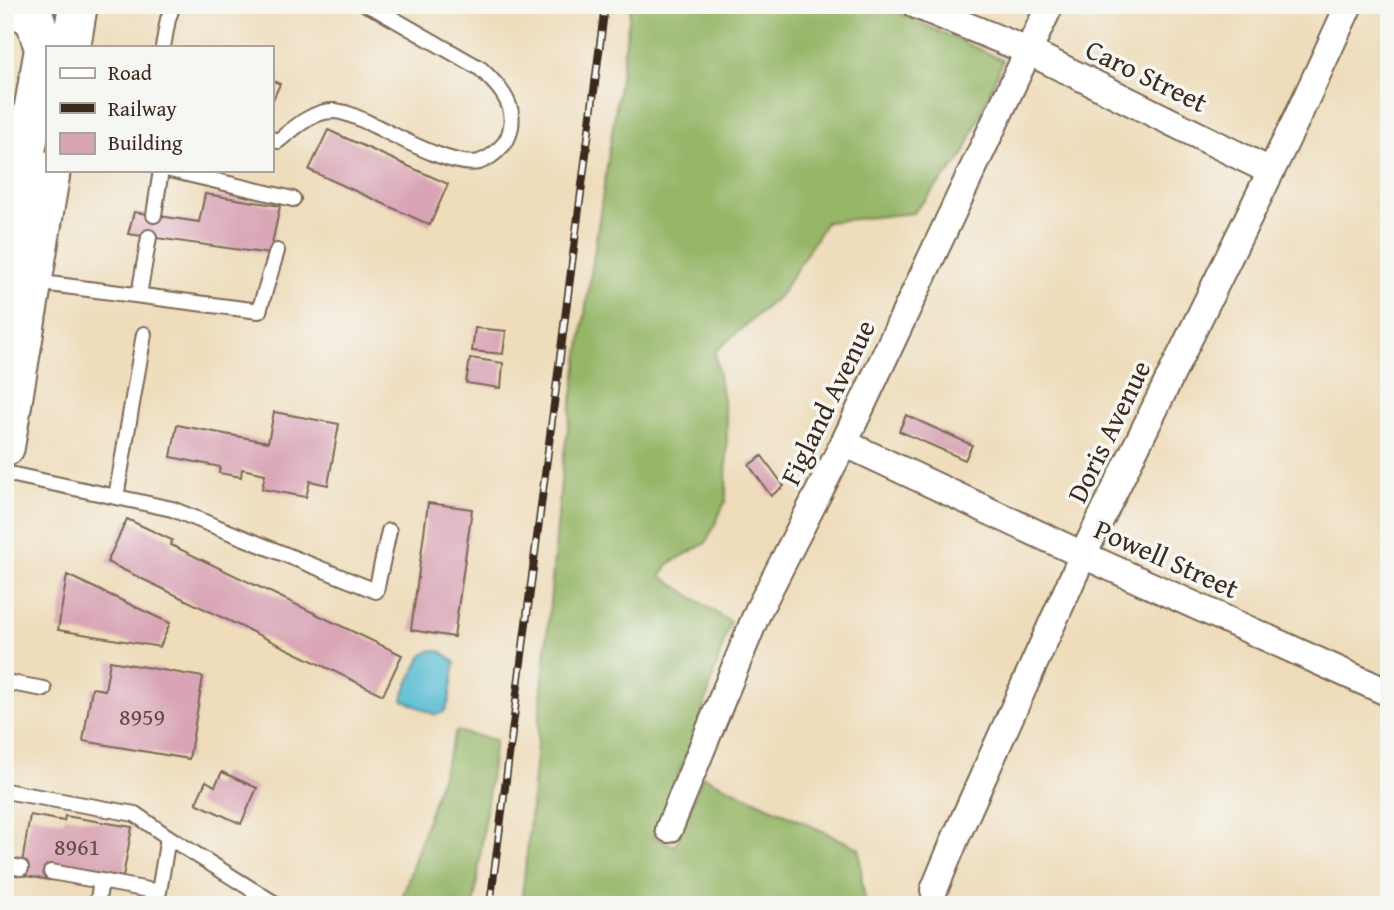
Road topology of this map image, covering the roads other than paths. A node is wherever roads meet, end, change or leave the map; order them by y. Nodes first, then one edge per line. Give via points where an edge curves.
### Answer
1 (12, 5) edge
2 (173, 5) edge
3 (367, 5) edge
4 (916, 5) edge
5 (1050, 5) edge
6 (1349, 5) edge
7 (163, 46) edge
8 (1028, 51) junction
9 (273, 140) edge
10 (1270, 171) junction
11 (50, 172) edge
12 (161, 172) edge
13 (178, 172) edge
14 (293, 199) dead end
15 (154, 215) dead end
16 (149, 237) dead end
17 (277, 251) dead end
18 (19, 276) edge
19 (139, 295) junction
20 (144, 334) dead end
21 (844, 443) junction
22 (5, 447) edge
23 (5, 473) edge
24 (116, 496) junction
25 (389, 531) dead end
26 (1083, 555) junction
27 (5, 682) edge
28 (44, 689) dead end
29 (1389, 693) edge
30 (5, 790) edge
31 (668, 829) dead end
32 (168, 837) junction
33 (5, 864) edge
34 (21, 868) dead end
35 (51, 872) dead end
36 (101, 881) junction
37 (934, 890) dead end
38 (97, 905) edge
39 (277, 905) edge

1 - 18 highway via 35,19 44,49
2 - 7 lane
3 - 9 lane via 481,69 505,96 510,109 512,122 506,142 494,155 478,162 459,162 337,110 313,116 278,141
4 - 8 street, Caro Street
5 - 8 street, Figland Avenue
6 - 10 street, Doris Avenue
8 - 10 street, Caro Street
8 - 21 street, Figland Avenue
10 - 26 street, Doris Avenue
11 - 18 highway
12 - 15 lane
13 - 14 lane
16 - 19 lane
17 - 19 lane via 259,311
18 - 19 lane
18 - 22 highway
20 - 24 lane
21 - 26 street, Powell Street
21 - 31 street, Figland Avenue via 758,611
23 - 24 lane
24 - 25 lane via 172,509 376,591
26 - 29 street, Powell Street
26 - 37 street, Doris Avenue
27 - 28 lane
30 - 32 lane via 135,814
32 - 36 lane via 159,892
32 - 39 lane
33 - 34 lane
35 - 36 lane
36 - 38 lane

